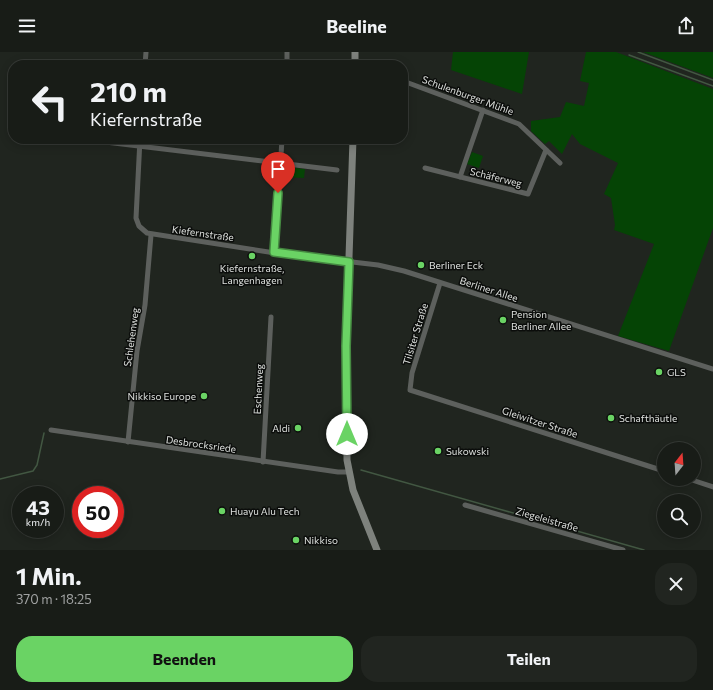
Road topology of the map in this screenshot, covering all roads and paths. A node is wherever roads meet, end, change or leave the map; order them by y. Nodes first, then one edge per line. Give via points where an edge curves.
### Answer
1 (408, 83) edge
2 (484, 110) junction
3 (123, 144) edge
4 (282, 144) edge
5 (353, 144) edge
6 (140, 146) junction
7 (546, 150) junction
8 (280, 163) junction
9 (560, 163) dead end
10 (425, 168) dead end
11 (337, 170) dead end
12 (460, 177) junction
13 (150, 235) junction
14 (274, 252) junction
15 (349, 262) junction
16 (440, 283) junction
17 (271, 317) dead end
18 (713, 369) edge
19 (410, 390) joint
20 (51, 430) dead end
21 (128, 442) junction
22 (263, 462) junction
23 (657, 469) edge
24 (349, 472) junction
25 (701, 483) edge
26 (713, 487) edge
27 (465, 504) dead end
28 (377, 550) edge
29 (624, 550) edge

1 - 2 street, Schulenburger Mühle
2 - 7 street, Schulenburger Mühle via 519,124
2 - 12 street, Schäferweg
3 - 6 street
4 - 8 street
5 - 15 main road
6 - 8 street
6 - 13 street via 136,218 142,229
7 - 9 street, Schulenburger Mühle
7 - 12 street, Schäferweg via 528,194
8 - 11 street
8 - 14 street
10 - 12 street, Schäferweg
13 - 14 street, Kiefernstraße
13 - 21 street, Schlehenweg via 145,305 137,351
14 - 15 street, Kiefernstraße
15 - 16 street, Berliner Allee via 404,271
15 - 24 main road via 346,354
16 - 18 street, Berliner Allee
16 - 19 street, Tilsiter Straße via 412,373
17 - 22 street, Eschenweg
19 - 23 street, Gleiwitzer Straße
20 - 21 street, Desbrocksriede
21 - 22 street, Desbrocksriede
22 - 24 street, Desbrocksriede
24 - 28 main road via 359,506
25 - 26 street
27 - 29 street, Ziegeleistraße

